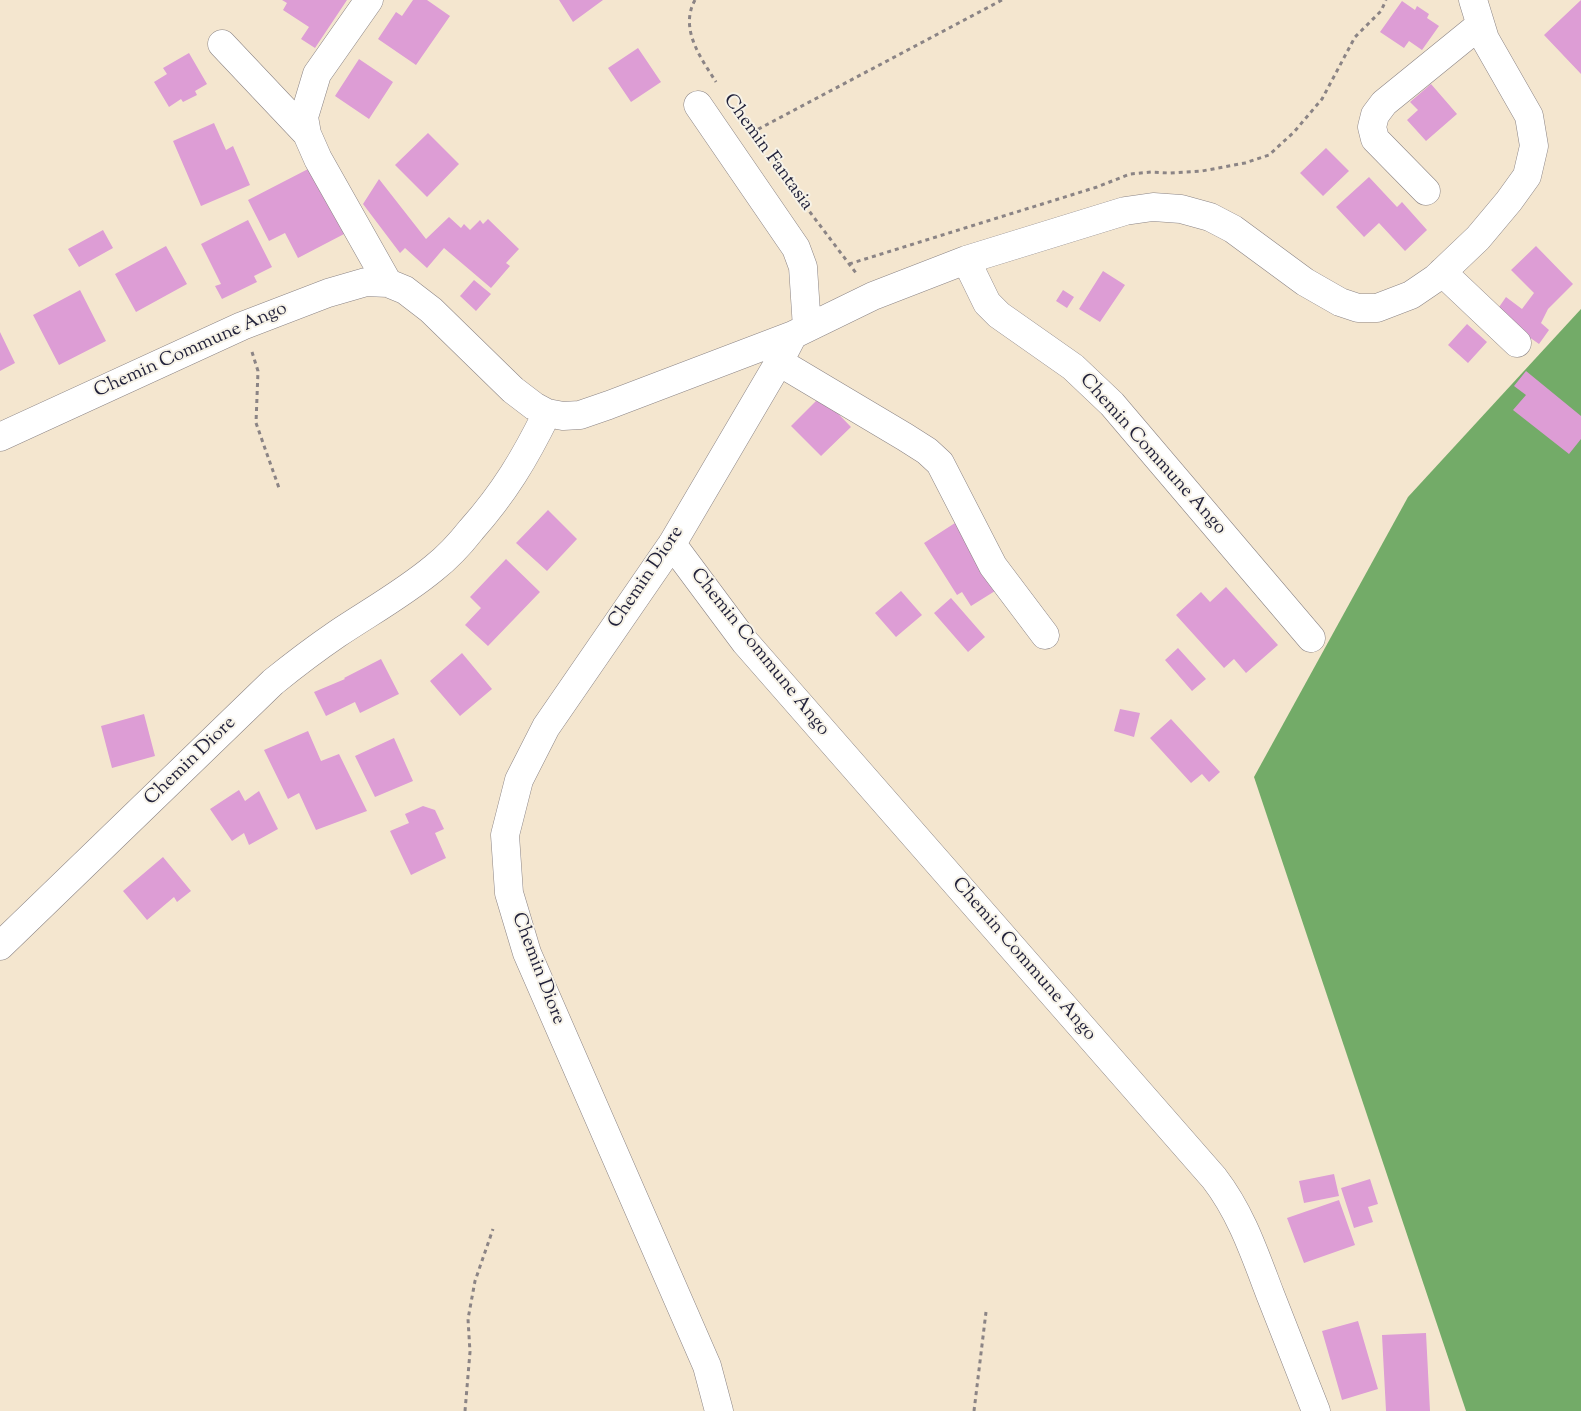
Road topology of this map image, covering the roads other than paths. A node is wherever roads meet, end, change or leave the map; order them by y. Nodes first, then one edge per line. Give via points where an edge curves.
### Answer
1 (369, 0) edge
2 (1476, 13) edge
3 (222, 44) dead end
4 (698, 105) dead end
5 (307, 134) junction
6 (1426, 191) dead end
7 (966, 260) junction
8 (1442, 272) junction
9 (388, 283) junction
10 (800, 331) junction
11 (1517, 344) dead end
12 (779, 362) junction
13 (547, 413) junction
14 (0, 437) edge
15 (672, 544) junction
16 (1045, 635) dead end
17 (1311, 638) dead end
18 (0, 946) edge
19 (719, 1411) edge
20 (1316, 1411) edge

1 - 5 street via 317,74 304,117
2 - 6 street, Chemin Commune Ango via 1374,114 1372,127 1375,139
2 - 8 street, Chemin Commune Ango via 1485,39 1529,116 1534,146 1527,176 1514,195 1478,238
3 - 5 street
4 - 10 street, Chemin Fantasia via 796,248 803,267
5 - 9 street
7 - 8 street, Chemin Commune Ango via 1125,211 1153,207 1181,209 1210,217 1233,229 1305,282 1340,302 1358,308 1377,308 1411,296
7 - 10 street, Chemin Commune Ango via 873,296
7 - 17 street, Chemin Commune Ango via 987,302 999,315 1073,367 1112,404
8 - 11 street
9 - 13 street, Chemin Commune Ango via 405,290 431,310 513,390
9 - 14 street, Chemin Commune Ango via 366,282 328,293 242,326
10 - 12 street, Chemin Diore
10 - 13 street, Chemin Commune Ango via 609,406 563,416
12 - 15 street, Chemin Diore
12 - 16 street via 905,437 940,463 993,566
13 - 18 street, Chemin Diore via 507,486 455,549 404,591 314,650 273,682
15 - 19 street, Chemin Diore via 546,727 519,780 505,835 509,894 527,953 707,1366
15 - 20 street, Chemin Commune Ango via 745,642 1214,1178 1242,1224

